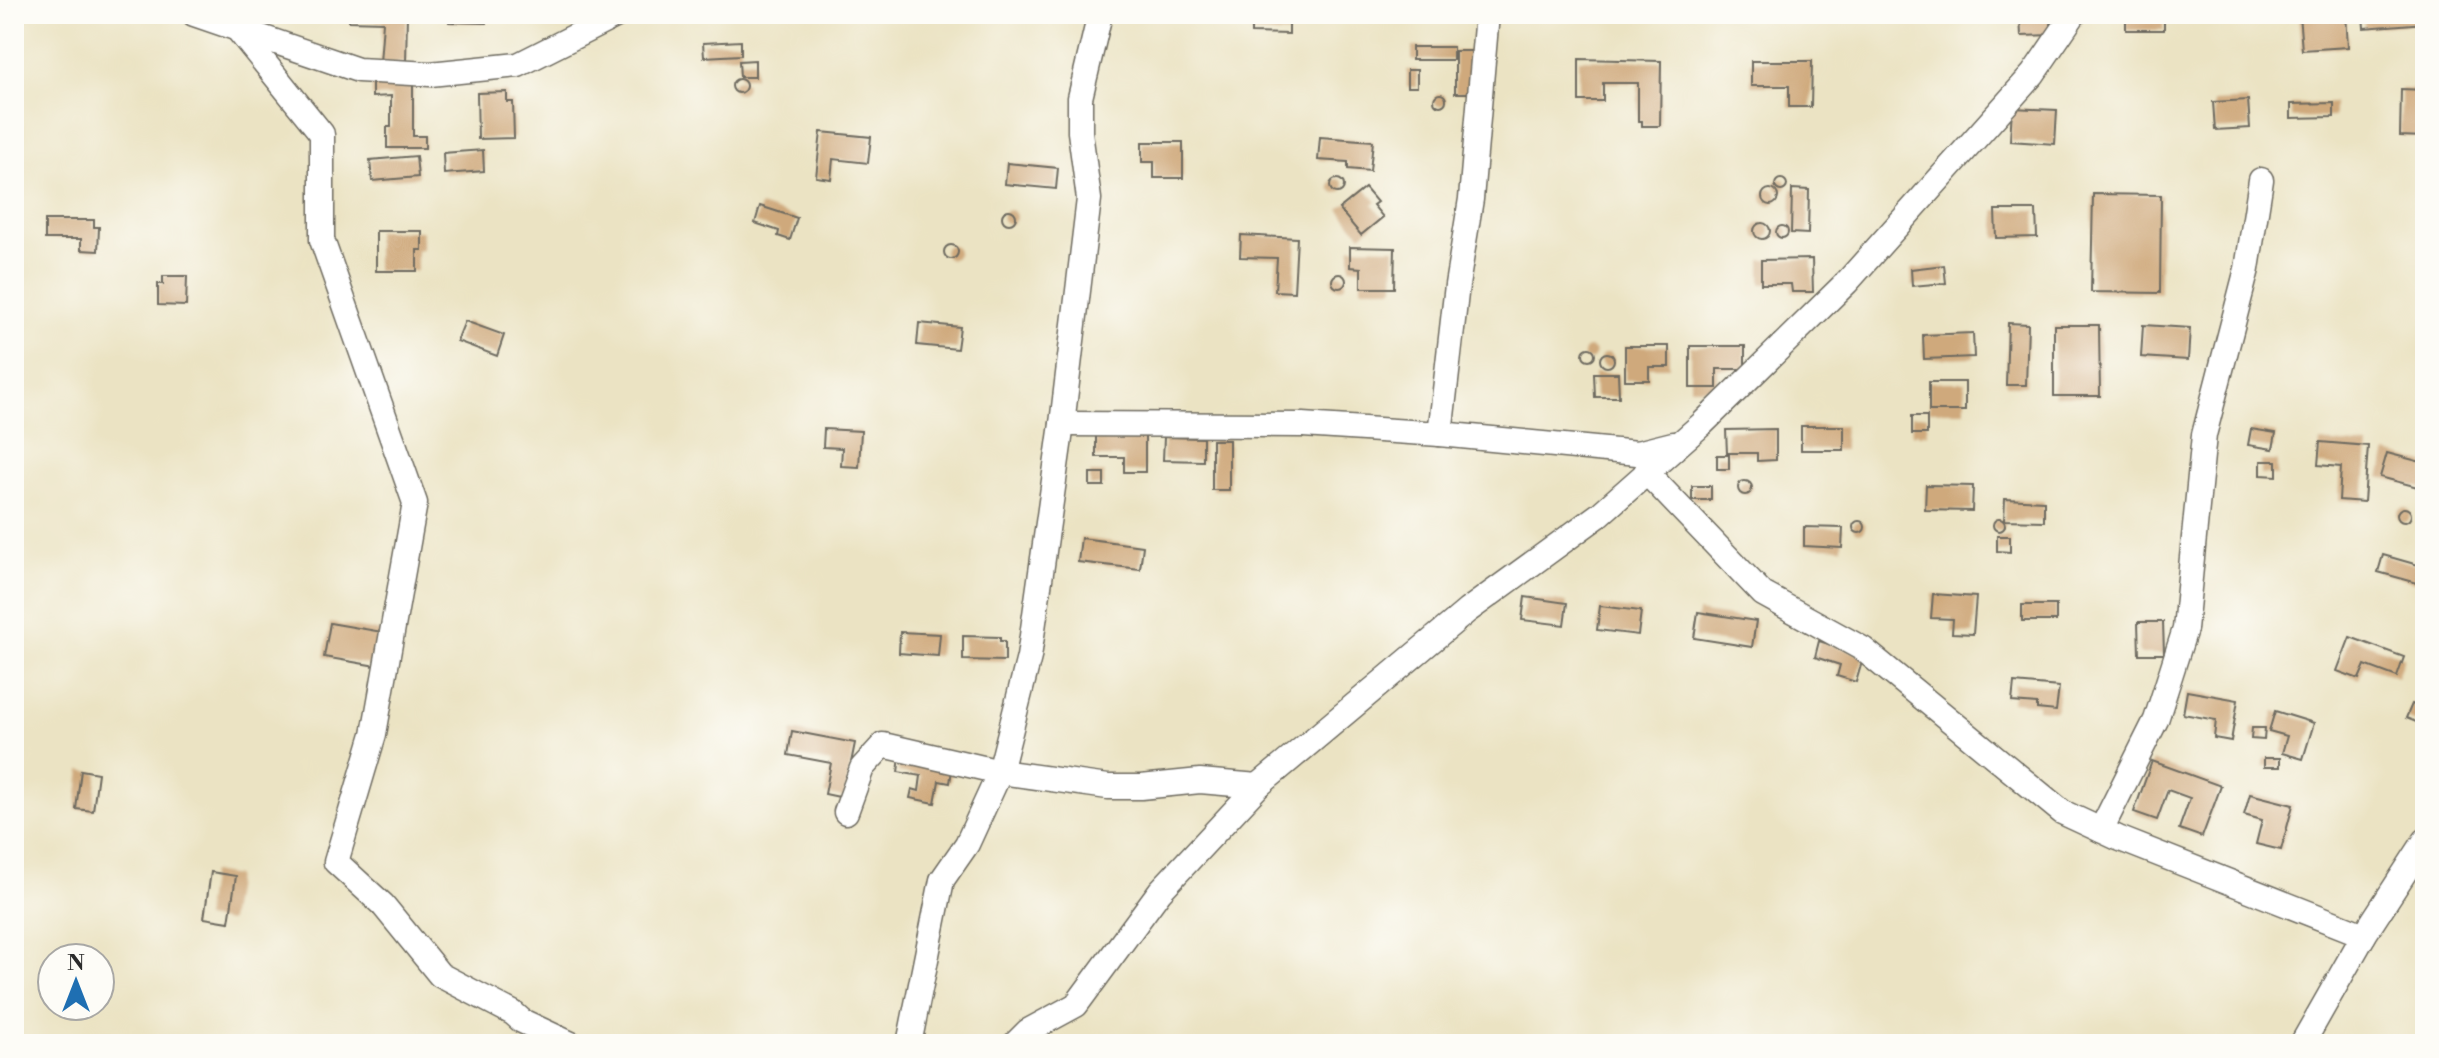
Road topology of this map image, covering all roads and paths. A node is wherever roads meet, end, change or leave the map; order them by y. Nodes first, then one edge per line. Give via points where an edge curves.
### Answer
1 (194, 14) edge
2 (619, 14) edge
3 (1100, 14) edge
4 (1487, 14) edge
5 (2074, 14) edge
6 (239, 31) junction
7 (2261, 180) dead end
8 (1062, 424) junction
9 (1440, 434) junction
10 (1679, 442) junction
11 (1646, 472) junction
12 (1000, 772) junction
13 (1258, 786) junction
14 (846, 812) dead end
15 (2101, 830) junction
16 (2425, 841) edge
17 (2364, 935) junction
18 (571, 1044) edge
19 (909, 1044) edge
20 (1015, 1044) edge
21 (2302, 1044) edge

1 - 6 street
2 - 6 street via 518,65 430,74 358,70
3 - 8 street via 1080,98 1089,199
4 - 9 street via 1471,199
5 - 10 street via 2033,74 1847,282
6 - 18 street via 322,134 322,240 415,503 374,734 336,862 383,905 440,975
7 - 15 street via 2247,269 2204,435 2185,629 2156,720
8 - 9 street via 1303,425
8 - 12 street via 1029,657
9 - 10 street via 1637,453
10 - 11 street
11 - 13 street via 1599,515 1467,611
11 - 15 street via 1763,594 1863,649 2062,812
12 - 13 street via 1108,787 1200,781
12 - 14 street via 883,745 862,768
12 - 19 street via 967,844 942,880
13 - 20 street via 1160,891 1076,1005
15 - 17 street
16 - 17 street
17 - 21 street

